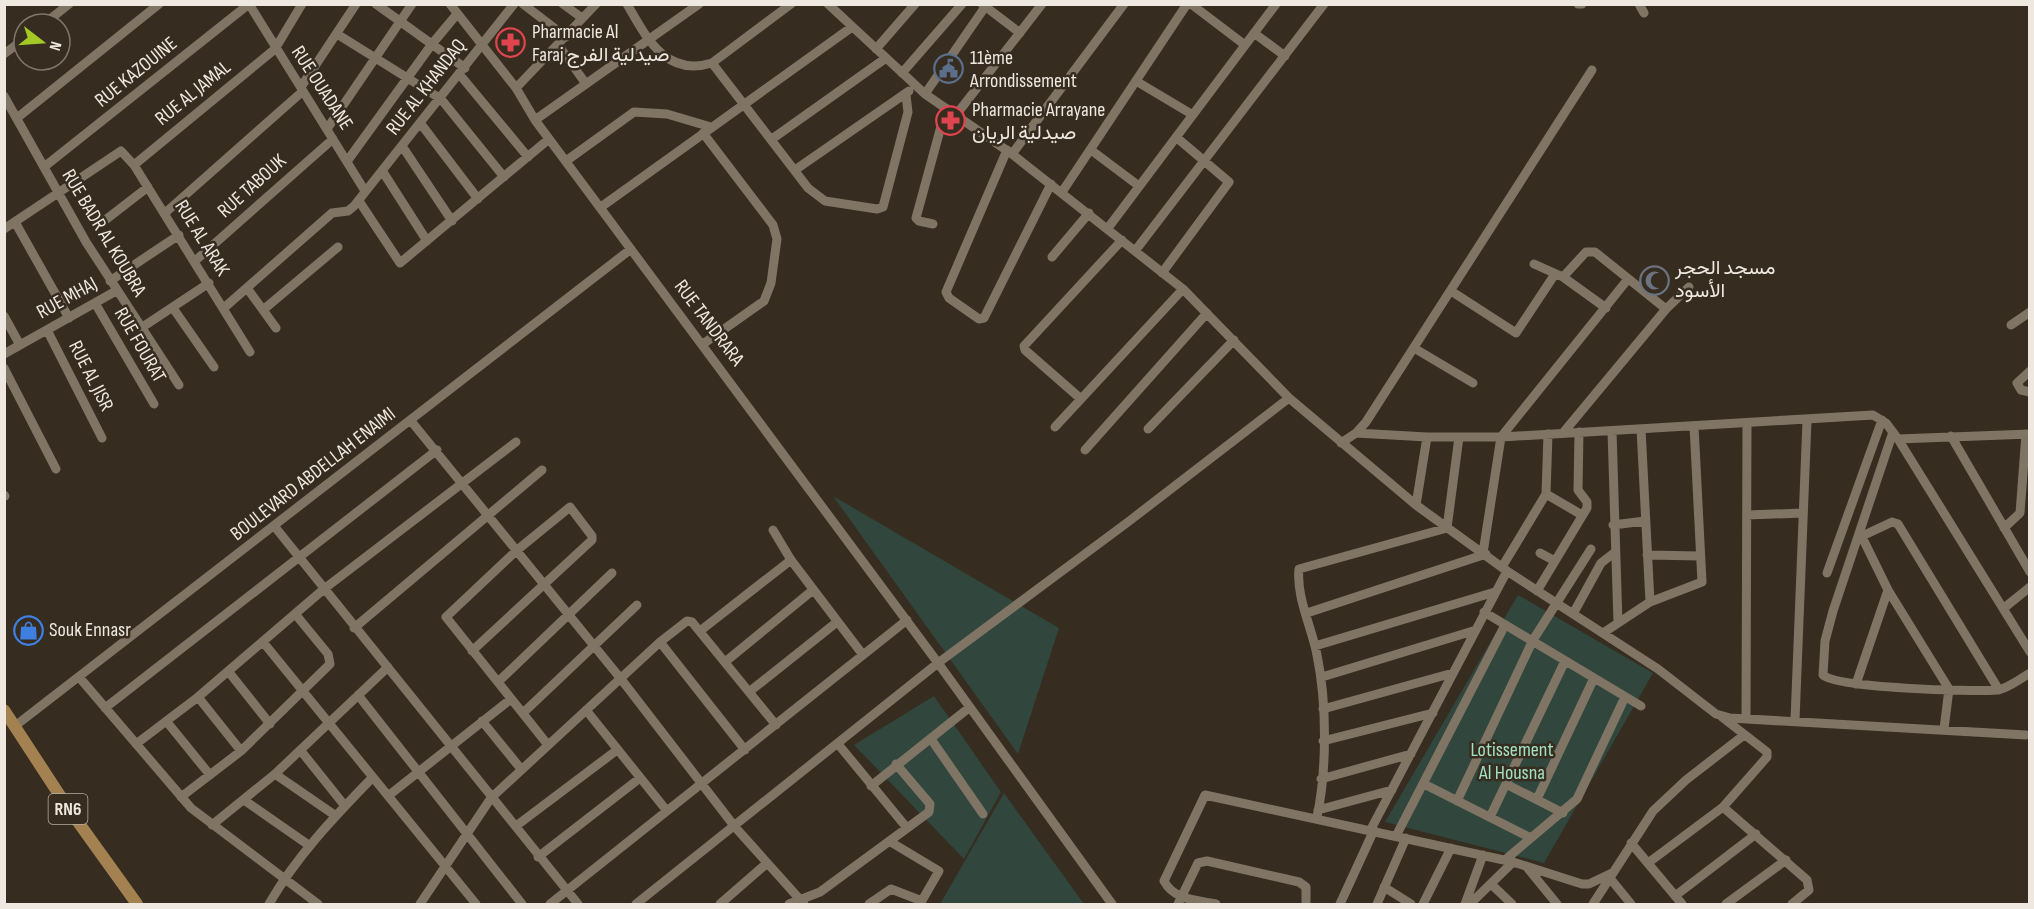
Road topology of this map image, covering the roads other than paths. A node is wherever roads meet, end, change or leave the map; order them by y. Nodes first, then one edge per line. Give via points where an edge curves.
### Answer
1 (159, 4) edge
2 (249, 4) edge
3 (302, 4) edge
4 (356, 4) edge
5 (376, 4) edge
6 (412, 4) edge
7 (450, 4) edge
8 (514, 4) edge
9 (523, 4) edge
10 (563, 4) edge
11 (596, 4) edge
12 (627, 4) edge
13 (699, 4) edge
14 (791, 4) edge
15 (828, 4) edge
16 (915, 4) edge
17 (962, 4) edge
18 (1042, 4) edge
19 (1187, 4) edge
20 (1191, 4) edge
21 (1276, 4) edge
22 (1324, 4) edge
23 (983, 6) edge
24 (1120, 6) edge
25 (457, 14) junction
26 (582, 18) junction
27 (399, 21) junction
28 (852, 27) junction
29 (337, 33) junction
30 (1020, 33) junction
31 (1254, 33) junction
32 (566, 37) junction
33 (650, 40) junction
34 (432, 44) junction
35 (482, 45) junction
36 (1245, 45) junction
37 (559, 46) junction
38 (275, 49) junction
39 (876, 49) junction
40 (1285, 56) junction
41 (374, 58) junction
42 (886, 58) junction
43 (712, 63) junction
44 (1592, 70) dead end
45 (463, 72) junction
46 (902, 72) junction
47 (407, 79) junction
48 (1136, 81) junction
49 (586, 84) junction
50 (915, 85) junction
51 (516, 88) junction
52 (302, 89) junction
53 (906, 94) junction
54 (925, 94) junction
55 (4, 96) edge
56 (441, 99) junction
57 (744, 102) junction
58 (946, 108) junction
59 (956, 115) junction
60 (1193, 115) junction
61 (17, 118) junction
62 (535, 120) junction
63 (421, 124) junction
64 (327, 129) junction
65 (707, 130) junction
66 (1176, 137) junction
67 (333, 139) junction
68 (549, 139) junction
69 (772, 139) junction
70 (402, 146) junction
71 (1090, 150) junction
72 (1010, 152) junction
73 (528, 157) junction
74 (348, 160) junction
75 (1206, 160) junction
76 (566, 161) junction
77 (134, 165) junction
78 (44, 167) junction
79 (795, 170) junction
80 (383, 171) junction
81 (504, 177) junction
82 (1051, 184) junction
83 (1138, 186) junction
84 (148, 187) junction
85 (365, 191) junction
86 (1062, 192) junction
87 (58, 194) junction
88 (478, 199) junction
89 (359, 201) junction
90 (601, 207) junction
91 (165, 213) junction
92 (1089, 213) junction
93 (104, 221) dead end
94 (452, 221) junction
95 (15, 222) junction
96 (933, 224) dead end
97 (1108, 228) junction
98 (4, 229) edge
99 (179, 235) junction
100 (1122, 240) junction
101 (427, 241) junction
102 (338, 247) dead end
103 (631, 249) junction
104 (1135, 251) junction
105 (1052, 257) dead end
106 (195, 261) junction
107 (1534, 264) dead end
108 (1162, 273) junction
109 (1559, 275) junction
110 (1628, 279) junction
111 (110, 282) junction
112 (209, 283) junction
113 (1689, 287) dead end
114 (247, 288) junction
115 (1183, 289) junction
116 (116, 291) junction
117 (1451, 291) junction
118 (95, 303) junction
119 (225, 307) junction
120 (173, 308) junction
121 (1606, 308) junction
122 (1666, 309) junction
123 (263, 310) junction
124 (2030, 312) edge
125 (1207, 313) junction
126 (4, 316) edge
127 (69, 318) junction
128 (2011, 325) dead end
129 (141, 328) junction
130 (276, 328) dead end
131 (47, 330) junction
132 (1234, 340) junction
133 (703, 344) junction
134 (20, 345) junction
135 (1414, 348) junction
136 (250, 352) dead end
137 (4, 354) edge
138 (214, 367) dead end
139 (4, 368) edge
140 (2030, 371) edge
141 (1473, 383) dead end
142 (178, 386) dead end
143 (2030, 393) edge
144 (1289, 398) junction
145 (1081, 399) junction
146 (154, 404) dead end
147 (1882, 420) junction
148 (411, 421) junction
149 (1807, 421) junction
150 (1747, 423) junction
151 (1694, 426) junction
152 (1055, 427) dead end
153 (1148, 429) dead end
154 (1641, 429) junction
155 (1612, 431) junction
156 (1579, 432) junction
157 (1356, 433) junction
158 (1563, 433) junction
159 (1548, 434) junction
160 (2028, 434) edge
161 (1896, 436) junction
162 (1951, 436) junction
163 (1427, 437) junction
164 (1460, 437) junction
165 (1501, 437) junction
166 (102, 438) dead end
167 (516, 442) dead end
168 (1341, 443) junction
169 (437, 450) junction
170 (1085, 450) dead end
171 (56, 469) dead end
172 (542, 470) dead end
173 (464, 484) junction
174 (1546, 494) junction
175 (1416, 505) junction
176 (1803, 513) junction
177 (1582, 515) junction
178 (1748, 515) junction
179 (489, 516) junction
180 (1645, 521) junction
181 (1613, 525) junction
182 (275, 527) junction
183 (1447, 528) junction
184 (2004, 528) junction
185 (774, 530) dead end
186 (1860, 538) junction
187 (1590, 549) dead end
188 (516, 551) junction
189 (1485, 553) junction
190 (1540, 553) dead end
191 (1614, 553) junction
192 (1647, 555) junction
193 (1700, 556) junction
194 (297, 557) junction
195 (791, 560) junction
196 (1555, 561) junction
197 (1505, 569) junction
198 (2030, 572) edge
199 (612, 573) dead end
200 (1827, 573) dead end
201 (543, 584) junction
202 (2030, 587) edge
203 (324, 589) junction
204 (813, 590) junction
205 (1538, 591) junction
206 (1888, 591) junction
207 (1495, 592) junction
208 (1650, 602) junction
209 (1556, 604) junction
210 (637, 605) dead end
211 (2004, 608) junction
212 (1484, 612) junction
213 (1307, 613) junction
214 (1573, 614) junction
215 (296, 615) junction
216 (568, 616) junction
217 (907, 620) junction
218 (837, 622) junction
219 (1618, 623) junction
220 (1505, 625) junction
221 (354, 628) junction
222 (700, 631) junction
223 (1473, 632) junction
224 (1603, 633) junction
225 (1533, 640) junction
226 (263, 642) junction
227 (660, 642) junction
228 (1315, 646) junction
229 (593, 647) junction
230 (472, 651) junction
231 (2030, 652) edge
232 (863, 655) junction
233 (1564, 661) junction
234 (725, 662) junction
235 (938, 663) junction
236 (388, 667) junction
237 (228, 671) junction
238 (1453, 673) junction
239 (2030, 674) edge
240 (79, 677) junction
241 (1322, 677) junction
242 (1594, 678) junction
243 (621, 679) junction
244 (498, 682) junction
245 (1856, 684) junction
246 (1949, 689) junction
247 (1999, 690) junction
248 (303, 691) junction
249 (750, 692) junction
250 (358, 695) junction
251 (198, 697) junction
252 (1625, 697) junction
253 (511, 699) junction
254 (1641, 706) dead end
255 (970, 707) junction
256 (105, 708) junction
257 (1323, 709) junction
258 (4, 710) edge
259 (586, 710) junction
260 (523, 713) junction
261 (1433, 713) junction
262 (1721, 716) junction
263 (1746, 718) junction
264 (1795, 720) junction
265 (482, 721) junction
266 (167, 722) junction
267 (330, 723) junction
268 (270, 724) junction
269 (776, 725) junction
270 (15, 726) junction
271 (1944, 729) junction
272 (1744, 735) junction
273 (2026, 735) dead end
274 (931, 739) junction
275 (1323, 741) junction
276 (136, 744) junction
277 (838, 744) junction
278 (451, 745) junction
279 (548, 745) junction
280 (617, 750) junction
281 (745, 750) junction
282 (241, 751) junction
283 (301, 751) junction
284 (1411, 754) junction
285 (896, 764) junction
286 (521, 769) junction
287 (419, 771) junction
288 (275, 774) junction
289 (210, 775) junction
290 (372, 778) junction
291 (640, 778) junction
292 (1321, 779) junction
293 (703, 784) junction
294 (1424, 784) junction
295 (1506, 784) junction
296 (871, 786) junction
297 (1392, 790) junction
298 (388, 796) junction
299 (181, 797) junction
300 (491, 798) junction
301 (1537, 799) junction
302 (244, 800) junction
303 (1457, 801) junction
304 (345, 806) junction
305 (1723, 807) junction
306 (667, 811) junction
307 (1563, 813) junction
308 (983, 814) dead end
309 (1318, 814) junction
310 (336, 816) junction
311 (1490, 817) junction
312 (212, 825) junction
313 (516, 826) junction
314 (735, 827) junction
315 (907, 828) junction
316 (1372, 830) junction
317 (467, 834) junction
318 (1756, 834) junction
319 (1396, 836) junction
320 (1406, 838) junction
321 (1531, 838) junction
322 (889, 842) junction
323 (1631, 843) junction
324 (310, 846) junction
325 (1451, 848) junction
326 (1483, 855) junction
327 (538, 857) junction
328 (1786, 860) junction
329 (1509, 861) junction
330 (1648, 863) junction
331 (766, 864) junction
332 (1526, 866) junction
333 (446, 867) junction
334 (1610, 875) junction
335 (284, 878) junction
336 (1491, 884) junction
337 (1384, 887) junction
338 (567, 891) junction
339 (1675, 896) junction
340 (1184, 901) edge
341 (802, 903) edge
342 (921, 903) edge
343 (137, 904) edge
344 (269, 904) edge
345 (318, 904) edge
346 (420, 904) edge
347 (476, 904) edge
348 (522, 904) edge
349 (550, 904) edge
350 (578, 904) edge
351 (636, 904) edge
352 (720, 904) edge
353 (789, 904) edge
354 (869, 904) edge
355 (1112, 904) edge
356 (1216, 904) edge
357 (1306, 904) edge
358 (1340, 904) edge
359 (1377, 904) edge
360 (1411, 904) edge
361 (1423, 904) edge
362 (1465, 904) edge
363 (1470, 904) edge
364 (1512, 904) edge
365 (1557, 904) edge
366 (1593, 904) edge
367 (1631, 904) edge
368 (1682, 904) edge
369 (1726, 904) edge
370 (1792, 904) edge

1 - 61 street
2 - 38 street, RUE OUADANE
2 - 78 street, RUE KAZOUINE
3 - 38 street, RUE AL JAMAL
4 - 29 street
5 - 27 street
6 - 27 street
7 - 25 street, RUE TANDRARA
8 - 35 street, RUE AL KHANDAQ
9 - 32 street
10 - 26 street
11 - 26 street
12 - 33 street
13 - 33 street
14 - 43 street
15 - 28 street
16 - 39 street
17 - 46 street
18 - 30 street
19 - 48 street
20 - 36 street
21 - 31 street
22 - 40 street
23 - 30 street
23 - 54 street
24 - 72 street
25 - 34 street
25 - 35 street, RUE TANDRARA
26 - 32 street
27 - 34 street
27 - 41 street
28 - 39 street
28 - 57 street
29 - 41 street
29 - 52 street
30 - 59 street
31 - 36 street
31 - 40 street
32 - 37 street
33 - 43 street via 671,63 688,67
33 - 49 street
34 - 45 street
34 - 47 street
35 - 45 street, RUE AL KHANDAQ
35 - 51 street, RUE TANDRARA
36 - 60 street
37 - 49 street
37 - 51 street
38 - 52 street, RUE OUADANE
38 - 77 street, RUE AL JAMAL
39 - 42 street
40 - 75 street
41 - 47 street
41 - 64 street
42 - 46 street
42 - 69 street
43 - 57 street
44 - 117 street
45 - 56 street, RUE AL KHANDAQ
45 - 73 street
46 - 50 street
47 - 56 street
47 - 74 street
48 - 60 street
48 - 71 street
49 - 62 street
50 - 53 street
50 - 54 street
51 - 62 street, RUE TANDRARA
52 - 64 street, RUE OUADANE
52 - 91 street
53 - 79 street
53 - 79 street via 908,112 883,207 825,201 808,188
54 - 58 street
55 - 61 street, RUE BADR AL KOUBRA
56 - 63 street, RUE AL KHANDAQ
56 - 81 street
57 - 65 street
57 - 69 street
58 - 59 street
58 - 96 street via 916,218
59 - 72 street
60 - 66 street
61 - 78 street, RUE BADR AL KOUBRA
62 - 68 street, RUE TANDRARA
63 - 70 street, RUE AL KHANDAQ
63 - 88 street
64 - 67 street, RUE OUADANE
65 - 76 street via 668,114 634,112
65 - 90 street
65 - 133 street via 773,225 777,239 771,283 764,301
66 - 75 street
66 - 83 street
67 - 74 street, RUE OUADANE
67 - 106 street, RUE TABOUK
68 - 73 street
68 - 76 street, RUE TANDRARA
69 - 79 street
70 - 80 street, RUE AL KHANDAQ
70 - 94 street
71 - 83 street
71 - 86 street
72 - 82 street
72 - 82 street via 946,292 979,319 984,318
73 - 81 street
74 - 85 street, RUE OUADANE
75 - 104 street
75 - 108 street via 1228,180 1228,186
76 - 90 street, RUE TANDRARA
77 - 84 street, RUE AL ARAK
77 - 87 street, RUE AL ARAK via 121,151 117,152
78 - 87 street, RUE BADR AL KOUBRA
80 - 85 street, RUE AL KHANDAQ
80 - 101 street
81 - 88 street
82 - 86 street
83 - 97 street
84 - 91 street, RUE AL ARAK
84 - 93 street
85 - 89 street, RUE AL KHANDAQ
86 - 92 street
87 - 95 street
87 - 111 street, RUE BADR AL KOUBRA
88 - 94 street
89 - 101 street via 400,263
89 - 114 street via 348,211 332,213
90 - 103 street, RUE TANDRARA
91 - 99 street, RUE AL ARAK
92 - 97 street
92 - 105 street
94 - 101 street
95 - 98 street
95 - 127 street
97 - 100 street
99 - 106 street, RUE AL ARAK
99 - 111 street
100 - 104 street
100 - 145 street via 1024,346
102 - 123 street
103 - 133 street, RUE TANDRARA
103 - 148 street, BOULEVARD ABDELLAH ENAIMI
104 - 108 street
106 - 112 street, RUE AL ARAK
107 - 109 street
108 - 115 street
109 - 110 street via 1591,251
109 - 117 street via 1516,333
109 - 121 street
110 - 121 street
110 - 122 street
111 - 116 street, RUE BADR AL KOUBRA
112 - 119 street, RUE AL ARAK
112 - 120 street
113 - 122 street
114 - 119 street
114 - 123 street
115 - 125 street
115 - 145 street
116 - 118 street, RUE MHAJ
116 - 129 street, RUE BADR AL KOUBRA
117 - 135 street
118 - 127 street, RUE MHAJ
118 - 146 street, RUE FOURAT
119 - 136 street, RUE AL ARAK
120 - 129 street
120 - 138 street
121 - 165 street
122 - 158 street
123 - 130 street
124 - 128 street
125 - 132 street
125 - 170 street
126 - 134 street
127 - 131 street, RUE MHAJ
129 - 142 street, RUE BADR AL KOUBRA
131 - 134 street, RUE MHAJ
131 - 166 street, RUE AL JISR
132 - 144 street
132 - 153 street
133 - 217 street, RUE TANDRARA
134 - 137 street, RUE MHAJ
135 - 141 street
135 - 157 street
139 - 171 street
140 - 143 street via 2017,383 2021,390
144 - 168 street
144 - 235 street
145 - 152 street
147 - 149 street via 1873,415
147 - 161 street
147 - 200 street
148 - 169 street
148 - 182 street, BOULEVARD ABDELLAH ENAIMI
149 - 150 street
149 - 176 street
150 - 151 street
150 - 178 street
151 - 154 street
151 - 193 street
154 - 155 street
154 - 180 street
155 - 156 street
155 - 181 street
156 - 158 street
156 - 177 street via 1578,490 1588,503
157 - 163 street
157 - 168 street
158 - 159 street
159 - 165 street
159 - 174 street
160 - 162 street
160 - 184 street via 2020,513
161 - 162 street
161 - 186 street
161 - 211 street
162 - 184 street
163 - 164 street
163 - 175 street
164 - 165 street
164 - 183 street
165 - 189 street
167 - 173 street
168 - 175 street
169 - 173 street
169 - 194 street
172 - 179 street
173 - 179 street
173 - 203 street
174 - 177 street
174 - 197 street
175 - 183 street
176 - 178 street
176 - 264 street
177 - 196 street
178 - 263 street
179 - 188 street
179 - 221 street
180 - 181 street
180 - 192 street
181 - 191 street
182 - 194 street
182 - 240 street, BOULEVARD ABDELLAH ENAIMI
183 - 189 street
183 - 213 street via 1303,566 1298,577
184 - 198 street
185 - 195 street
186 - 206 street
186 - 245 street via 1828,629 1823,672 1830,680
186 - 247 street via 1892,522 1898,525
187 - 209 street
188 - 201 street
188 - 201 street via 568,507 572,508 593,538
188 - 230 street via 446,617
189 - 197 street
189 - 213 street
190 - 196 street
191 - 214 street via 1601,563
191 - 219 street
192 - 193 street
192 - 208 street
193 - 208 street via 1702,582
194 - 203 street
194 - 256 street
195 - 204 street
195 - 222 street
196 - 205 street
197 - 205 street
197 - 207 street
199 - 216 street
201 - 216 street
201 - 230 street
202 - 211 street
203 - 215 street
203 - 221 street
204 - 218 street
204 - 234 street
205 - 209 street
206 - 245 street
206 - 246 street
207 - 212 street
207 - 228 street
208 - 219 street
209 - 214 street
209 - 225 street
210 - 229 street
211 - 231 street
212 - 220 street
212 - 223 street
213 - 228 street
214 - 224 street
215 - 226 street
215 - 248 street via 331,658 330,664
216 - 229 street
216 - 244 street
217 - 232 street
217 - 235 street, RUE TANDRARA
218 - 232 street
218 - 249 street
219 - 224 street
220 - 225 street
220 - 294 street
221 - 236 street
222 - 227 street via 687,621
222 - 234 street
223 - 238 street
223 - 241 street
224 - 262 street
225 - 233 street
225 - 303 street
226 - 237 street
226 - 248 street
227 - 243 street
227 - 281 street
228 - 241 street
229 - 243 street
229 - 260 street
230 - 244 street
232 - 269 street
233 - 242 street
233 - 295 street
234 - 249 street
235 - 255 street, RUE TANDRARA
235 - 277 street
236 - 250 street
236 - 278 street
237 - 251 street
237 - 268 street
238 - 257 street
238 - 261 street
239 - 247 street
240 - 256 street
240 - 270 street, BOULEVARD ABDELLAH ENAIMI
241 - 257 street
242 - 252 street
242 - 301 street
243 - 259 street
243 - 293 street
244 - 253 street
245 - 246 street
246 - 247 street
246 - 271 street
248 - 267 street
248 - 268 street
249 - 269 street
250 - 267 street
250 - 287 street
251 - 266 street
251 - 282 street
252 - 254 street
252 - 307 street via 1581,791
253 - 260 street
253 - 265 street
255 - 274 street
255 - 355 street, RUE TANDRARA
256 - 276 street
257 - 275 street
258 - 270 main road, RN6
259 - 279 street
259 - 280 street
260 - 279 street
261 - 275 street
261 - 284 street
262 - 263 street
262 - 272 street
263 - 264 street
264 - 271 street
265 - 278 street
265 - 286 street
266 - 276 street
266 - 289 street
267 - 283 street
267 - 290 street
268 - 282 street
269 - 281 street
270 - 343 main road, RN6
271 - 273 street
272 - 305 street via 1767,752 1767,757
272 - 323 street via 1659,804
274 - 285 street
274 - 308 street
275 - 292 street
276 - 299 street
277 - 296 street
277 - 314 street
278 - 287 street
278 - 300 street
279 - 286 street
280 - 291 street
280 - 313 street
281 - 293 street
282 - 289 street
283 - 288 street
283 - 304 street
284 - 292 street
284 - 297 street
285 - 296 street
285 - 315 street via 932,808
286 - 300 street
287 - 298 street
287 - 317 street
288 - 302 street
288 - 310 street
289 - 299 street
290 - 298 street
290 - 304 street
291 - 306 street
291 - 327 street
292 - 309 street
293 - 306 street
293 - 314 street
294 - 303 street
294 - 319 street
295 - 301 street
295 - 311 street
296 - 315 street
297 - 309 street
297 - 316 street
298 - 333 street
299 - 312 street
300 - 313 street
300 - 317 street
301 - 307 street
302 - 312 street
302 - 324 street
303 - 311 street
304 - 310 street
305 - 318 street
305 - 330 street
306 - 338 street
307 - 321 street
309 - 316 street
309 - 340 street via 1205,795 1164,881
310 - 324 street
311 - 321 street
312 - 335 street
313 - 327 street
314 - 331 street
314 - 351 street
315 - 322 street
316 - 319 street
316 - 358 street
317 - 333 street
317 - 348 street
318 - 328 street
318 - 339 street
319 - 320 street
320 - 325 street
320 - 337 street
321 - 329 street
322 - 341 street
322 - 342 street via 938,869
323 - 330 street
323 - 334 street
324 - 335 street
325 - 326 street
325 - 361 street
326 - 329 street
326 - 362 street
327 - 338 street
328 - 369 street
328 - 370 street via 1810,888
329 - 332 street
329 - 336 street
330 - 339 street
331 - 341 street
331 - 352 street
332 - 334 street via 1582,884
332 - 365 street
333 - 346 street
333 - 347 street
334 - 366 street
334 - 367 street
335 - 344 street
335 - 345 street
336 - 363 street
336 - 364 street
337 - 359 street
337 - 360 street
338 - 349 street
338 - 350 street
339 - 368 street
340 - 356 street
340 - 357 street via 1198,863 1207,861 1299,882 1306,887
341 - 353 street
342 - 354 street via 891,889

